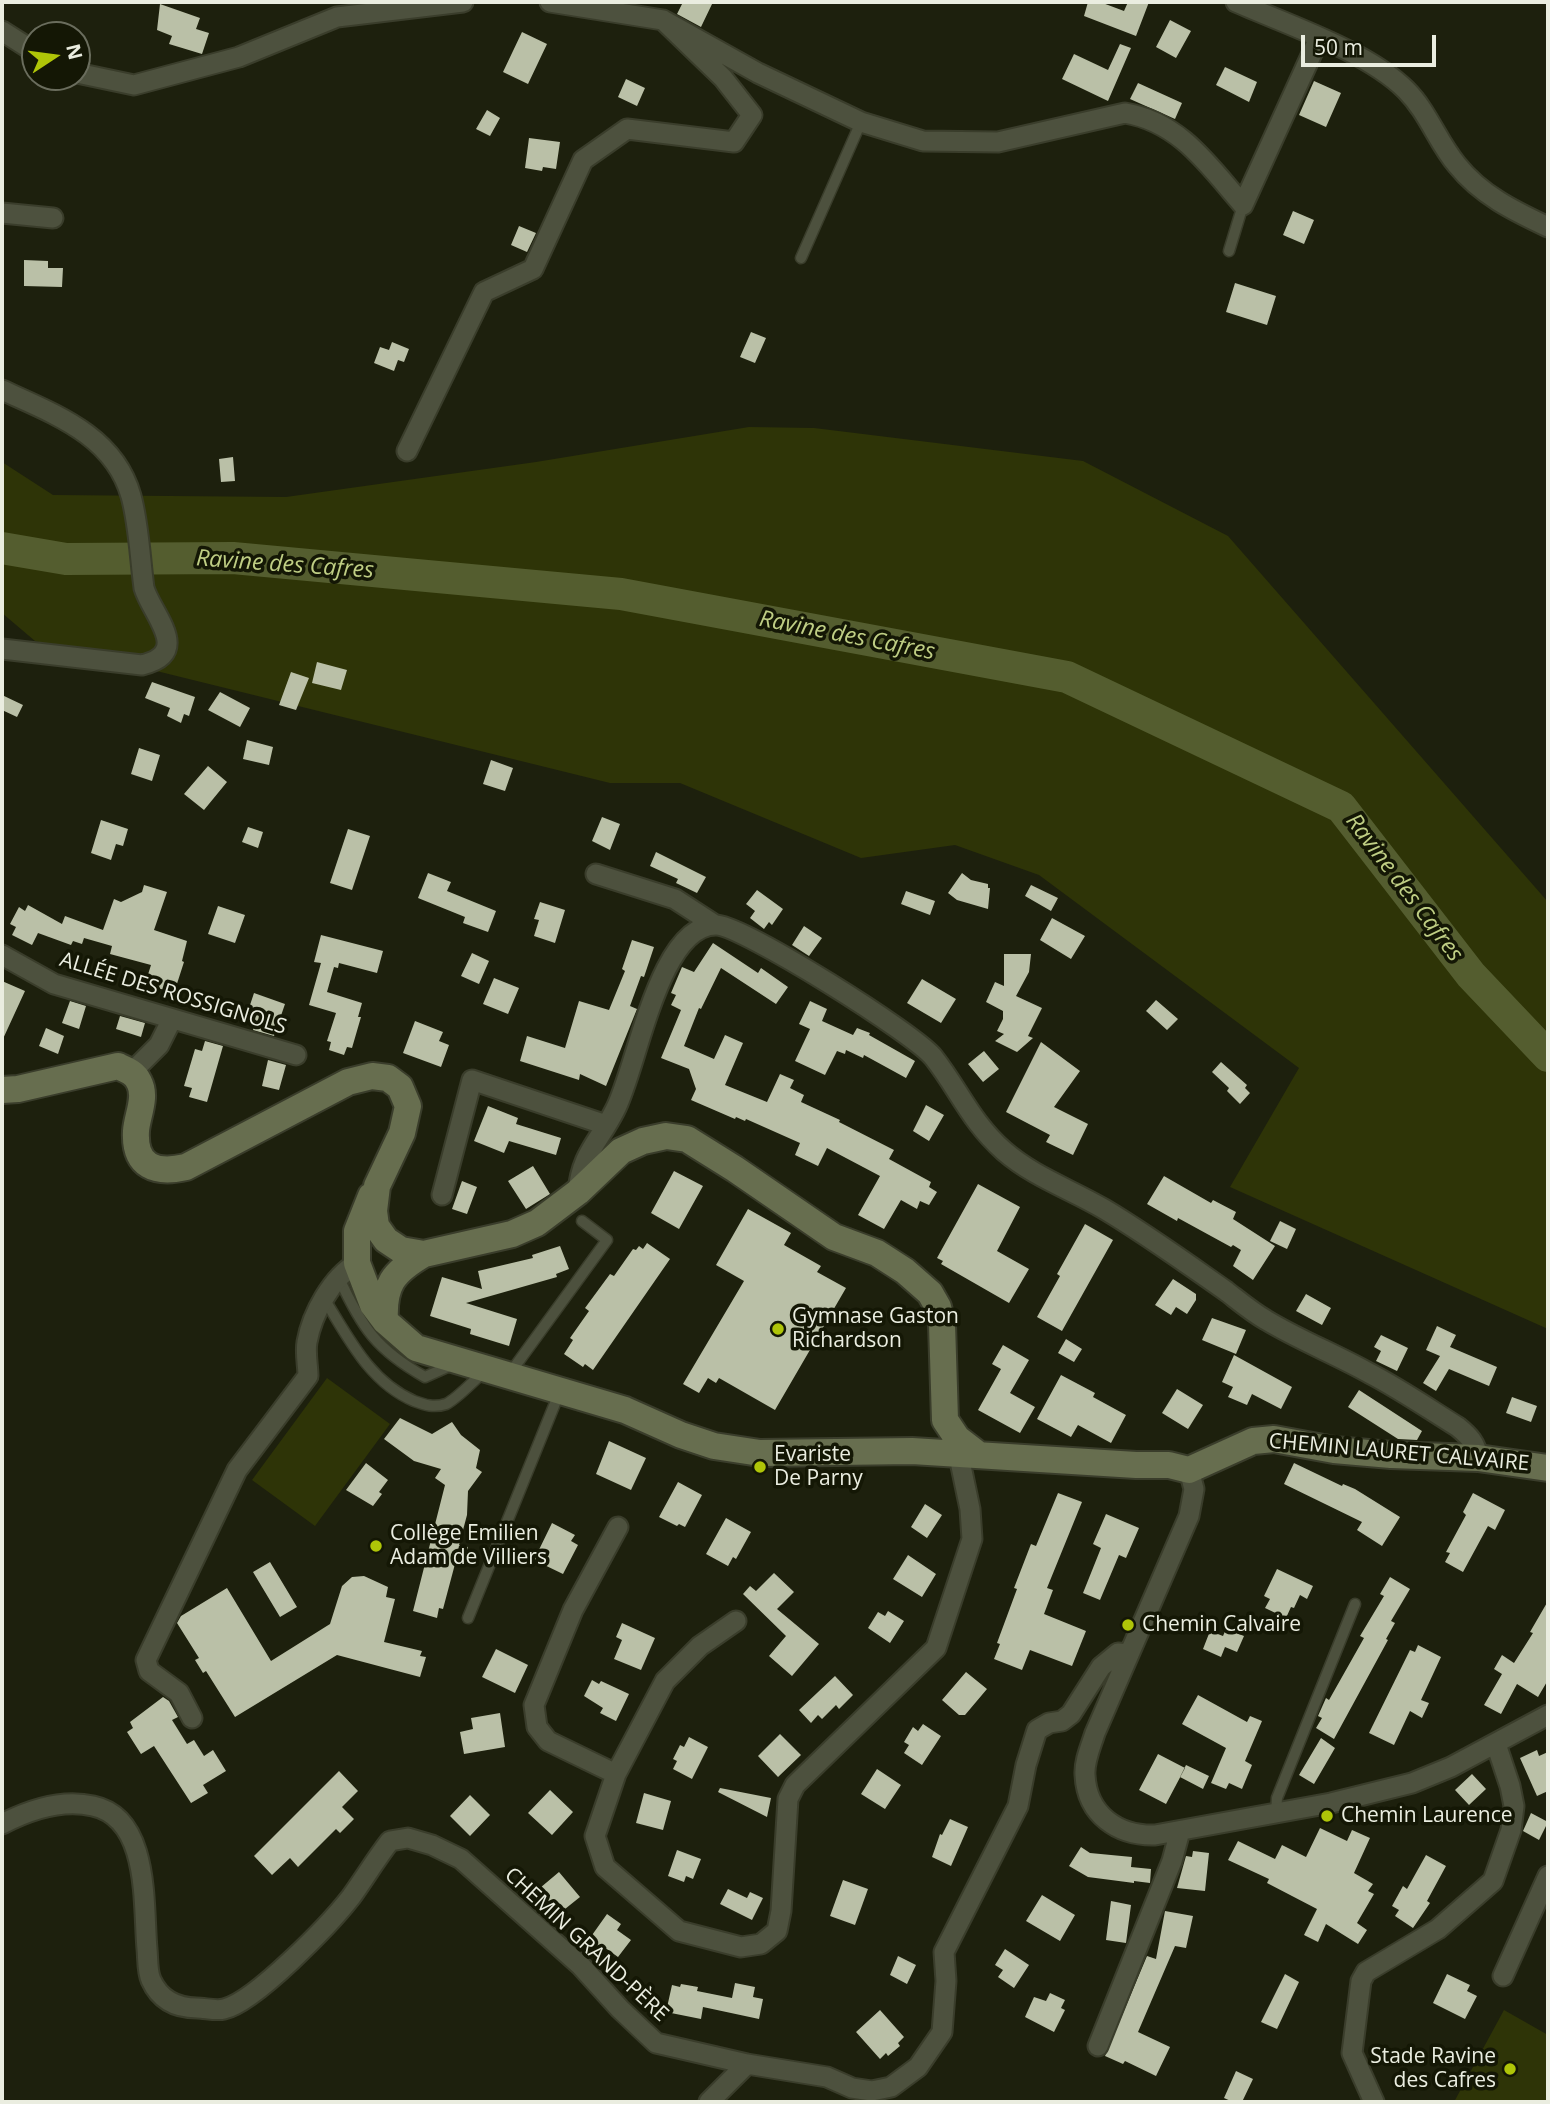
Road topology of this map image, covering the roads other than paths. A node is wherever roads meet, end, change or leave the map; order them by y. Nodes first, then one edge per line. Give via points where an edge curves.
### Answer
1 (463, 2) edge
2 (550, 2) edge
3 (1240, 2) edge
4 (663, 20) junction
5 (2, 31) edge
6 (1319, 38) junction
7 (21, 43) edge
8 (91, 76) edge
9 (861, 122) junction
10 (1243, 205) junction
11 (2, 213) edge
12 (53, 219) dead end
13 (1548, 227) edge
14 (1229, 251) dead end
15 (801, 258) dead end
16 (2, 390) edge
17 (407, 451) dead end
18 (2, 649) edge
19 (596, 874) dead end
20 (715, 925) junction
21 (2, 954) edge
22 (172, 1019) junction
23 (296, 1055) dead end
24 (132, 1072) junction
25 (2, 1090) edge
26 (606, 1125) junction
27 (377, 1186) junction
28 (578, 1192) junction
29 (442, 1195) dead end
30 (582, 1221) dead end
31 (412, 1252) junction
32 (348, 1271) junction
33 (325, 1300) junction
34 (385, 1321) junction
35 (461, 1361) junction
36 (500, 1372) junction
37 (560, 1390) junction
38 (945, 1420) junction
39 (912, 1451) junction
40 (970, 1455) junction
41 (1478, 1458) junction
42 (1548, 1468) edge
43 (1189, 1470) junction
44 (618, 1527) dead end
45 (1354, 1604) dead end
46 (468, 1618) dead end
47 (736, 1621) dead end
48 (1129, 1654) junction
49 (1548, 1715) edge
50 (192, 1718) dead end
51 (1496, 1744) junction
52 (617, 1774) junction
53 (1276, 1814) junction
54 (2, 1824) edge
55 (1180, 1831) junction
56 (1548, 1876) edge
57 (1503, 1976) dead end
58 (1098, 2046) dead end
59 (747, 2063) junction
60 (709, 2102) edge
61 (1374, 2102) edge

1 - 8 street via 337,17 239,57 134,85
2 - 4 street
3 - 6 street
4 - 9 street via 758,73
4 - 17 street via 723,78 752,115 734,142 627,129 583,160 533,269 484,292
5 - 7 street
6 - 10 street
6 - 13 street via 1397,82 1424,110 1456,164 1476,185 1503,205
9 - 10 street via 923,141 998,142 1125,113 1146,116 1184,138
9 - 15 lane
10 - 14 lane
11 - 12 street
16 - 18 street via 78,426 121,469 132,497 144,588 168,640 164,653 142,665
19 - 20 street via 676,900
20 - 26 street via 685,937 673,957 656,992 616,1110
20 - 41 street via 735,929 770,948 933,1055 975,1121 1033,1173 1102,1208 1264,1319 1370,1373 1458,1427 1471,1438
21 - 22 street, ALLÉE DES ROSSIGNOLS via 54,984
22 - 23 street, ALLÉE DES ROSSIGNOLS
22 - 24 street via 159,1045
24 - 25 main road via 118,1066
24 - 27 main road via 141,1084 138,1152 148,1165 166,1172 186,1167 348,1082 372,1076 388,1078 400,1087 408,1106 402,1133
26 - 28 street via 580,1172
26 - 29 street via 472,1080
27 - 31 main road via 376,1226 386,1240
27 - 32 main road via 368,1201
28 - 31 main road via 537,1223 512,1234
28 - 38 main road via 621,1151 666,1136 687,1139 834,1237 877,1253 913,1287 930,1293 939,1307
30 - 36 lane via 607,1240 513,1368
31 - 32 main road
31 - 34 main road via 388,1284
32 - 33 street
32 - 34 main road
32 - 35 lane via 356,1315 397,1362 425,1377
33 - 36 lane via 379,1378 411,1399 429,1406 447,1404
33 - 50 street via 307,1344 309,1376 237,1470 146,1660 149,1671 179,1693
34 - 35 main road via 416,1348
35 - 36 main road
36 - 37 main road
37 - 39 main road via 715,1446 760,1453
37 - 46 lane
38 - 39 main road via 936,1437
38 - 40 main road
39 - 40 main road
40 - 43 main road via 1169,1465
40 - 52 street via 961,1466 972,1539 936,1648 795,1785 788,1799 777,1931 761,1944 741,1947 679,1931 605,1867 595,1836
41 - 42 main road, CHEMIN LAURET CALVAIRE
41 - 43 main road, CHEMIN LAURET CALVAIRE via 1334,1450 1274,1438 1253,1441
43 - 48 street via 1195,1489 1189,1516
44 - 52 street via 573,1609 534,1705 537,1727 548,1741
45 - 53 lane via 1277,1798
47 - 52 street via 665,1681
48 - 55 street via 1087,1757 1089,1795 1099,1814 1123,1832 1139,1836
48 - 59 street, CHEMIN GRAND-PÈRE via 1118,1653 1101,1667 1071,1714 1037,1730 1018,1806 944,1952 942,2032 918,2067 891,2087 872,2091 827,2077
49 - 51 street
51 - 53 street via 1412,1783
51 - 61 street via 1514,1806 1511,1830 1493,1881 1438,1929 1366,1972 1362,1981 1352,2053
53 - 55 street
54 - 59 street, CHEMIN GRAND-PÈRE via 54,1805 82,1803 116,1817 130,1832 139,1855 149,1978 161,1996 175,2005 224,2009 245,1998 327,1924 390,1841 408,1838 461,1859 582,1966 656,2043
55 - 58 street
56 - 57 street
59 - 60 street

